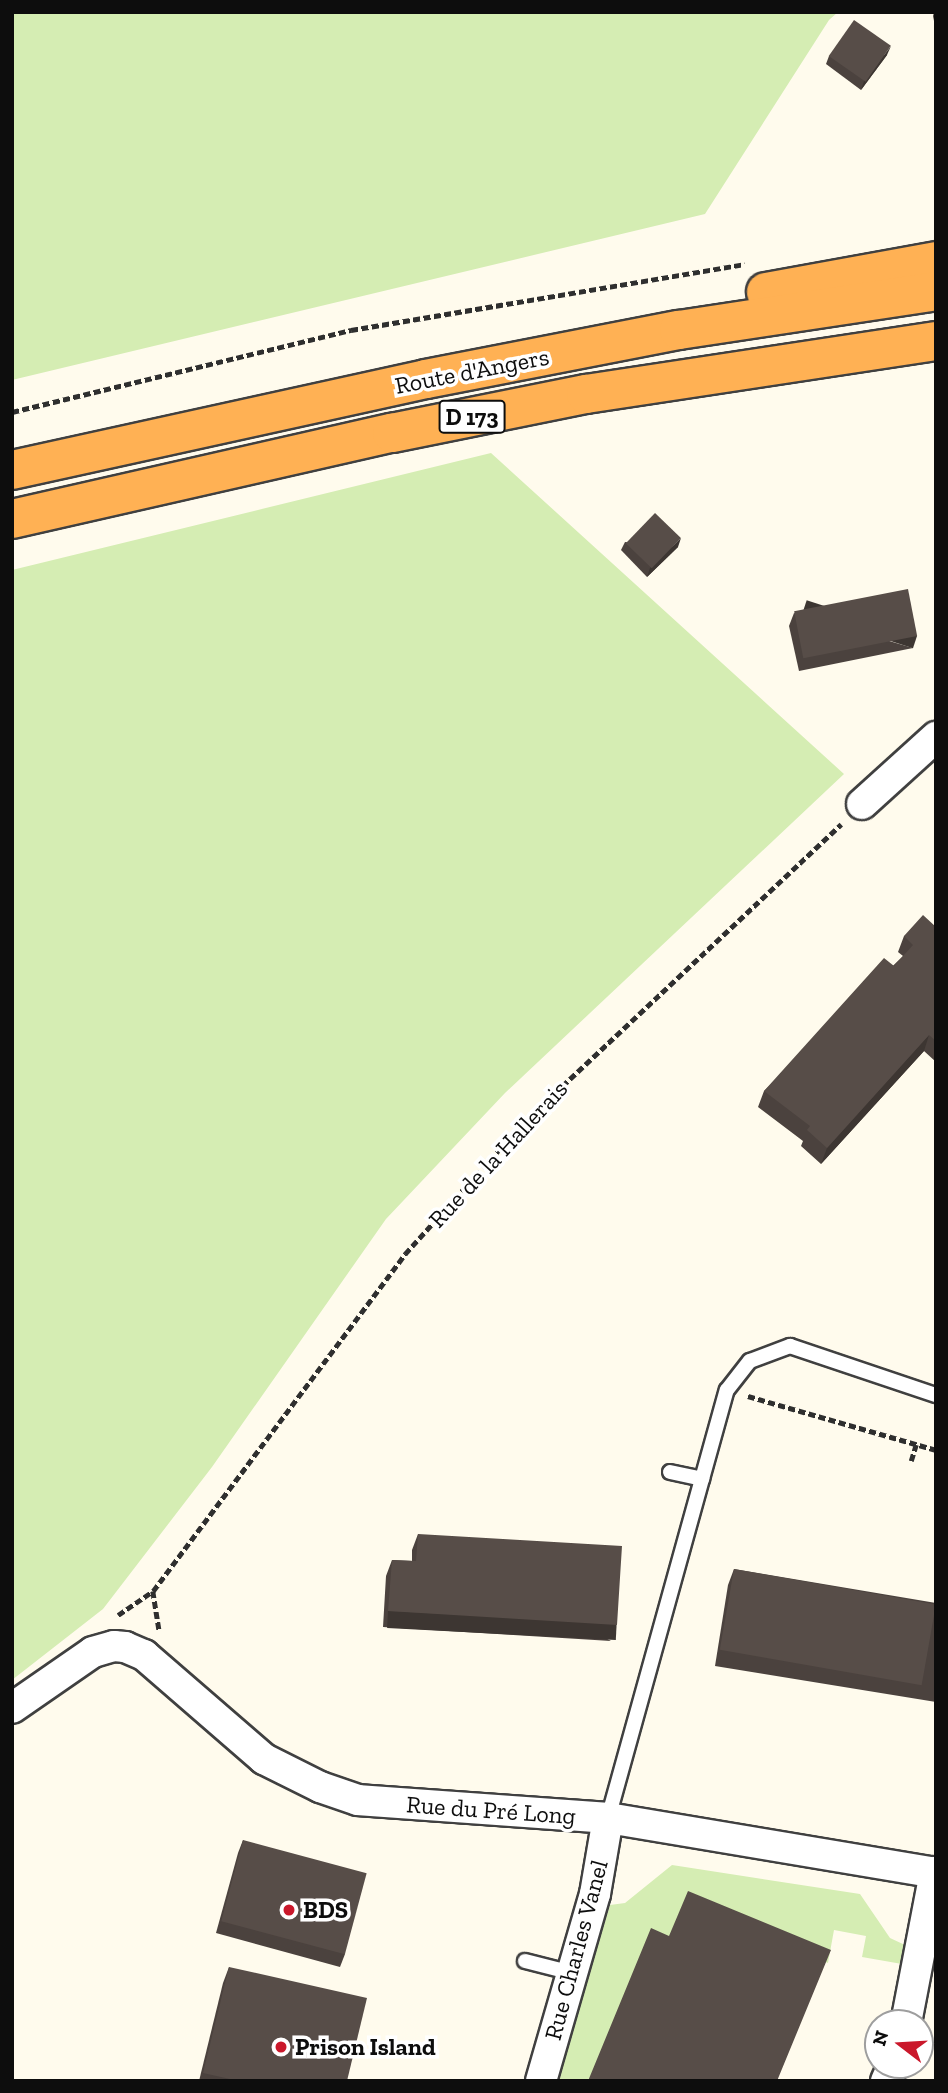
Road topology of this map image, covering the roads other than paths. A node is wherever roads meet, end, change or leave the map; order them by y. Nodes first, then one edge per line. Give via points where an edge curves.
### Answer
1 (936, 261) edge
2 (936, 291) edge
3 (679, 330) junction
4 (936, 341) edge
5 (12, 470) edge
6 (12, 519) edge
7 (936, 737) edge
8 (862, 804) road end
9 (936, 1395) edge
10 (670, 1472) dead end
11 (702, 1479) junction
12 (12, 1708) edge
13 (608, 1818) junction
14 (936, 1872) edge
15 (525, 1961) dead end
16 (572, 1973) junction
17 (909, 2009) edge
18 (541, 2081) edge

1 - 3 highway via 728,299
2 - 3 highway, Route d'Angers / D 173
3 - 5 highway, Route d'Angers / D 173 via 426,379
4 - 6 highway, Route d'Angers / D 173 via 586,394
7 - 8 street
9 - 11 lane via 790,1346 750,1361 727,1390
10 - 11 lane
11 - 13 lane
12 - 13 street, Rue du Pré Long via 93,1652 114,1646 135,1649 264,1759 320,1787 358,1800
13 - 14 street, Rue du Pré Long
13 - 16 street, Rue Charles Vanel via 595,1894
14 - 17 street
15 - 16 lane
16 - 18 street, Rue Charles Vanel

